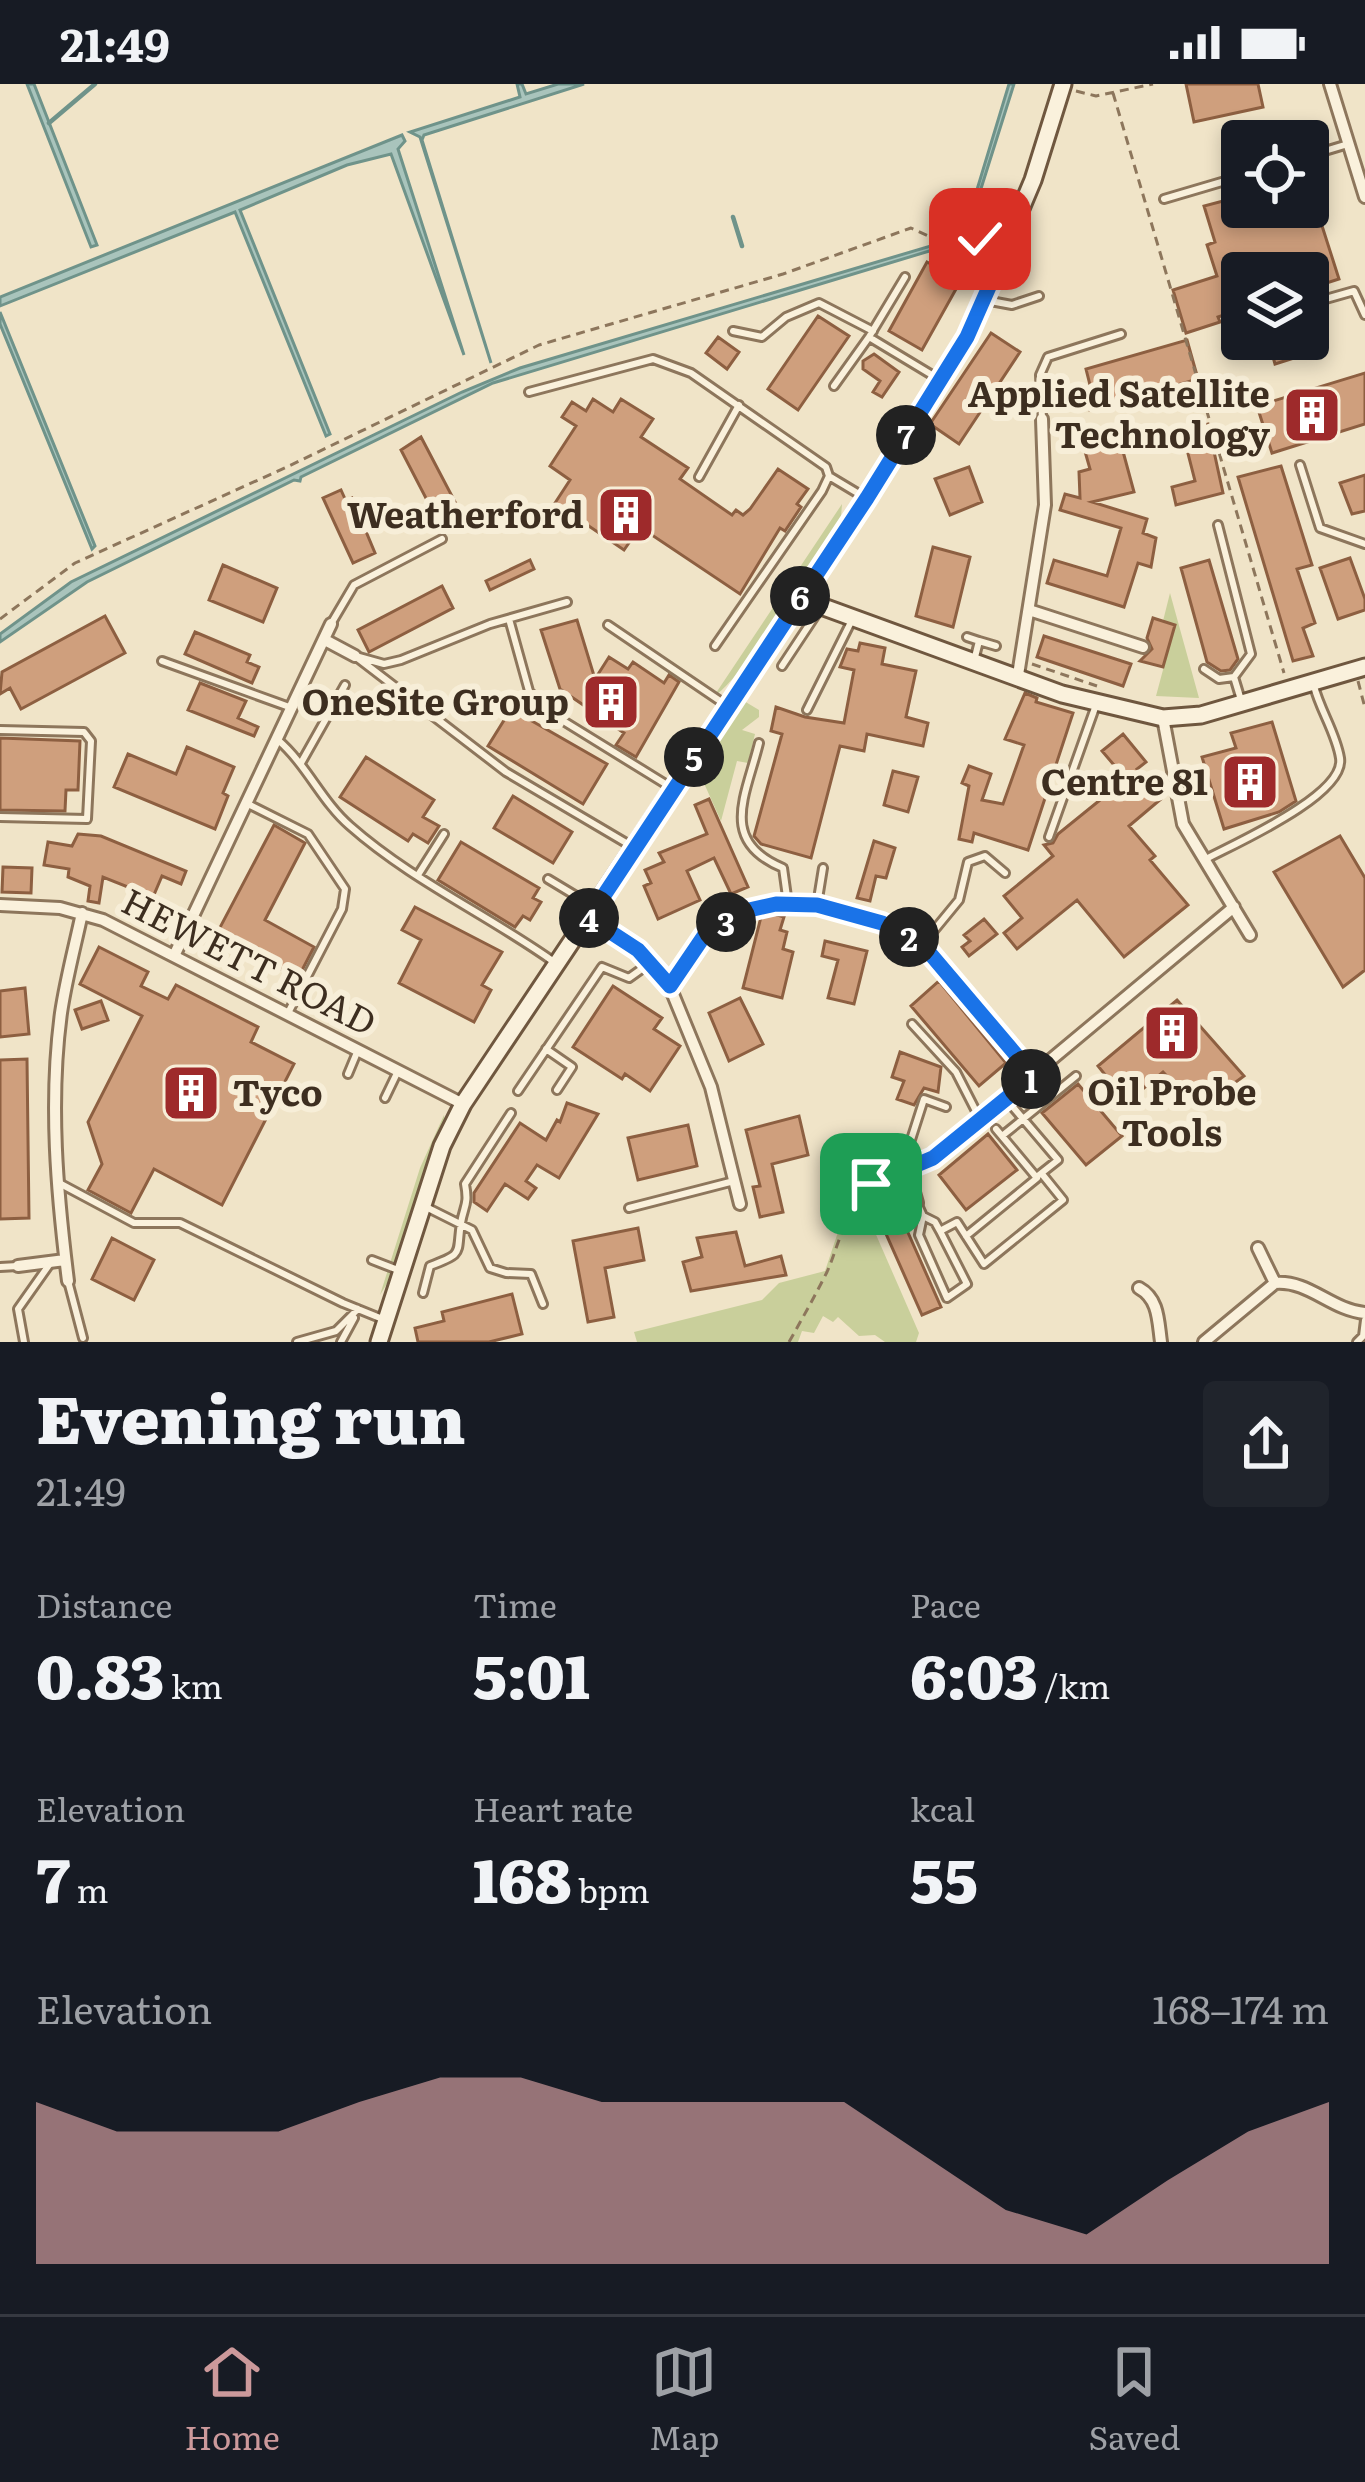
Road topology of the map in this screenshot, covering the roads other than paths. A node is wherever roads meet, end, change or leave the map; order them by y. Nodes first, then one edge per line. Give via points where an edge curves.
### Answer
1 (1346, 84) edge
2 (1063, 86) edge
3 (1331, 86) edge
4 (1348, 144) junction
5 (1329, 150) edge
6 (1221, 182) edge
7 (1365, 197) edge
8 (1163, 199) dead end
9 (905, 278) dead end
10 (1039, 296) dead end
11 (1329, 298) edge
12 (985, 300) junction
13 (1365, 315) edge
14 (733, 331) dead end
15 (871, 334) junction
16 (1120, 334) dead end
17 (940, 380) junction
18 (834, 386) dead end
19 (529, 392) dead end
20 (739, 405) junction
21 (1042, 419) joint
22 (1300, 465) dead end
23 (829, 476) junction
24 (699, 477) dead end
25 (867, 498) junction
26 (1218, 525) dead end
27 (442, 539) dead end
28 (1365, 544) edge
29 (799, 598) junction
30 (567, 602) dead end
31 (821, 607) junction
32 (1029, 610) junction
33 (509, 619) junction
34 (853, 620) junction
35 (331, 625) joint
36 (608, 626) dead end
37 (968, 637) dead end
38 (326, 640) junction
39 (979, 641) junction
40 (715, 646) dead end
41 (996, 646) dead end
42 (1143, 646) dead end
43 (355, 656) junction
44 (974, 661) junction
45 (162, 662) dead end
46 (782, 666) dead end
47 (1020, 668) junction
48 (1204, 669) dead end
49 (1360, 669) edge
50 (1234, 677) junction
51 (1314, 682) junction
52 (345, 685) dead end
53 (1243, 703) junction
54 (1096, 705) junction
55 (729, 707) junction
56 (292, 708) junction
57 (807, 710) dead end
58 (1163, 718) junction
59 (0, 730) edge
60 (277, 739) junction
61 (759, 743) dead end
62 (301, 764) junction
63 (672, 788) junction
64 (246, 803) junction
65 (0, 817) edge
66 (444, 834) dead end
67 (1048, 837) dead end
68 (634, 848) junction
69 (1205, 860) junction
70 (824, 868) dead end
71 (1005, 873) dead end
72 (418, 875) junction
73 (548, 879) dead end
74 (788, 904) junction
75 (0, 905) edge
76 (817, 905) junction
77 (1234, 908) junction
78 (82, 913) junction
79 (592, 913) junction
80 (1250, 935) dead end
81 (922, 944) junction
82 (174, 956) junction
83 (650, 963) junction
84 (557, 964) junction
85 (670, 986) junction
86 (287, 1015) junction
87 (912, 1024) dead end
88 (546, 1049) junction
89 (358, 1050) junction
90 (398, 1071) junction
91 (348, 1074) dead end
92 (1034, 1076) junction
93 (1076, 1076) dead end
94 (557, 1090) dead end
95 (518, 1091) dead end
96 (385, 1098) dead end
97 (1007, 1100) junction
98 (463, 1104) junction
99 (946, 1106) dead end
100 (512, 1113) dead end
101 (1024, 1118) junction
102 (980, 1120) junction
103 (912, 1169) junction
104 (1039, 1176) junction
105 (734, 1180) junction
106 (56, 1181) junction
107 (871, 1184) road end
108 (740, 1204) dead end
109 (423, 1205) junction
110 (629, 1208) dead end
111 (920, 1210) junction
112 (461, 1222) junction
113 (940, 1231) junction
114 (966, 1236) junction
115 (1258, 1247) dead end
116 (65, 1260) junction
117 (372, 1260) dead end
118 (50, 1262) junction
119 (18, 1266) joint
120 (0, 1267) edge
121 (401, 1272) junction
122 (68, 1281) joint
123 (1275, 1283) junction
124 (1139, 1288) dead end
125 (423, 1293) dead end
126 (543, 1304) dead end
127 (358, 1309) junction
128 (1365, 1317) edge
129 (386, 1320) junction
130 (83, 1338) dead end
131 (24, 1342) edge
132 (297, 1342) edge
133 (341, 1342) edge
134 (379, 1342) edge
135 (1161, 1342) edge
136 (1204, 1342) edge
137 (1357, 1342) edge

1 - 3 street
2 - 12 street
3 - 4 street
4 - 5 lane
4 - 7 street
6 - 8 lane
9 - 15 lane
10 - 12 lane via 1012,305
11 - 13 lane via 1354,291
12 - 17 street
14 - 15 lane via 762,337 818,303
15 - 17 lane
15 - 18 lane
16 - 21 lane via 1048,358 1040,375
17 - 25 street
19 - 20 lane via 653,359
20 - 23 lane via 814,456
20 - 24 lane
21 - 32 street via 1045,505
22 - 28 lane via 1320,528
23 - 25 lane
23 - 40 lane
25 - 29 street
26 - 50 lane via 1251,654
27 - 35 lane via 354,585
29 - 31 street
29 - 55 street
30 - 33 lane
31 - 34 street
31 - 46 lane
32 - 42 street
32 - 47 street
33 - 43 lane via 401,660
33 - 63 lane via 530,691 544,709
34 - 44 street
34 - 57 lane
35 - 38 street
36 - 55 lane
37 - 39 lane
38 - 43 street
38 - 56 street
39 - 41 lane
39 - 44 lane
43 - 68 lane via 506,772
44 - 47 street
45 - 56 lane
47 - 54 street
48 - 50 lane
49 - 51 street
50 - 53 lane
51 - 53 street
51 - 69 lane via 1340,758 1337,774 1296,812
52 - 62 lane
53 - 58 street
54 - 58 street
54 - 67 lane
55 - 63 street
56 - 60 street
58 - 69 street via 1183,824
59 - 65 lane via 84,732 91,741 87,819
60 - 62 lane
60 - 64 street
61 - 74 lane via 741,834 783,868
62 - 72 lane via 345,823
63 - 68 street
64 - 82 street
64 - 86 lane via 308,834 345,889
66 - 72 lane
68 - 79 street
69 - 77 street
70 - 76 lane
71 - 81 lane via 985,856 968,862 959,900
72 - 84 lane
73 - 79 lane
74 - 76 street
74 - 85 street via 740,912 704,936
75 - 78 street, HEWETT ROAD
76 - 81 street
77 - 80 street
77 - 92 street
78 - 82 street, HEWETT ROAD
78 - 106 street via 61,1014
79 - 83 street
79 - 84 street
81 - 92 street
82 - 86 street, HEWETT ROAD
83 - 85 street
83 - 88 lane via 629,978 602,967
84 - 98 street
85 - 105 street via 711,1087
86 - 89 street, HEWETT ROAD
87 - 102 lane via 956,1072
88 - 94 lane via 572,1067
88 - 95 lane
89 - 90 street, HEWETT ROAD
89 - 91 lane
90 - 96 lane
90 - 98 street, HEWETT ROAD
92 - 97 street
93 - 101 lane
97 - 101 lane
97 - 102 street
98 - 109 street
99 - 103 lane via 924,1099 908,1149
100 - 112 lane via 465,1184 469,1205
101 - 104 lane via 1058,1160
101 - 104 lane via 999,1132
102 - 103 street
103 - 107 street
103 - 111 street
104 - 114 lane
104 - 114 lane via 1063,1199 984,1264
105 - 108 street
105 - 110 lane
106 - 116 street
106 - 127 lane via 134,1223 180,1222
109 - 112 lane
109 - 121 street
111 - 113 lane
111 - 113 lane via 919,1235 947,1298 967,1284
112 - 125 lane via 456,1254 430,1266
112 - 126 lane via 490,1268 531,1274
113 - 114 lane via 957,1222
115 - 123 street
116 - 118 street
116 - 122 street
117 - 121 lane
118 - 119 street
118 - 131 lane via 18,1309
119 - 120 lane
121 - 129 street
122 - 130 lane
123 - 128 street via 1292,1282
123 - 136 street
124 - 135 street via 1156,1307
127 - 129 lane
127 - 132 lane via 336,1331
127 - 133 lane
128 - 137 lane
129 - 134 street

